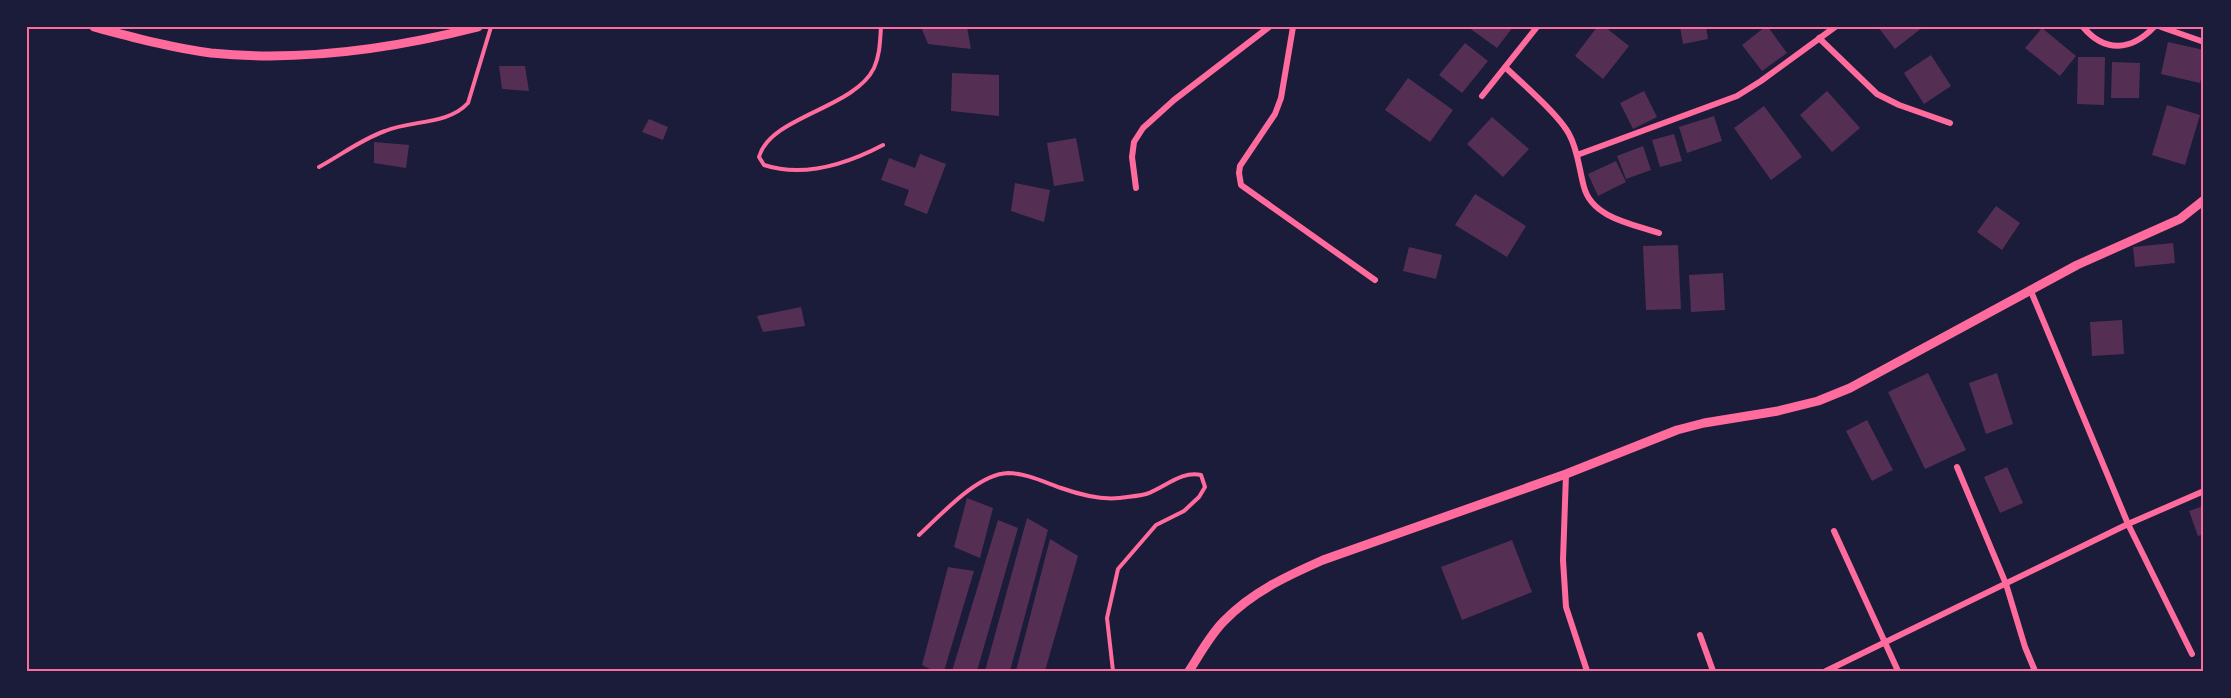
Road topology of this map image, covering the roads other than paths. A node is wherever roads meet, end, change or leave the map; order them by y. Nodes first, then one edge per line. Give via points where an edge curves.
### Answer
1 (94, 27) edge
2 (478, 27) edge
3 (491, 27) edge
4 (881, 27) edge
5 (1269, 27) edge
6 (1293, 27) edge
7 (1537, 27) edge
8 (1835, 27) edge
9 (2083, 27) edge
10 (2154, 27) edge
11 (2161, 27) edge
12 (1819, 38) junction
13 (2204, 42) edge
14 (1505, 67) junction
15 (1482, 96) dead end
16 (1950, 123) dead end
17 (882, 145) dead end
18 (1577, 156) junction
19 (319, 167) dead end
20 (1136, 188) dead end
21 (2203, 203) edge
22 (1659, 233) dead end
23 (1375, 280) dead end
24 (2030, 290) junction
25 (1957, 467) dead end
26 (1566, 474) junction
27 (2204, 491) edge
28 (2128, 524) junction
29 (1834, 531) dead end
30 (919, 535) dead end
31 (2006, 584) junction
32 (1700, 635) dead end
33 (1886, 643) junction
34 (2192, 654) dead end
35 (1113, 671) edge
36 (1189, 671) edge
37 (1587, 671) edge
38 (1713, 671) edge
39 (1826, 671) edge
40 (1898, 671) edge
41 (2035, 671) edge

1 - 2 street via 208,52 279,55 433,39
3 - 19 lane via 468,103 461,111 385,130
4 - 17 lane via 879,53 862,83 770,139 759,157 764,165 777,170 798,170 836,165
5 - 20 street via 1143,128 1134,142 1132,157
6 - 23 street via 1281,98 1275,114 1240,166 1241,185
7 - 14 street
8 - 12 street
9 - 10 street via 2098,41 2116,47 2137,40
11 - 13 street
12 - 16 street via 1877,94
12 - 18 street via 1737,96
14 - 15 street
14 - 18 street via 1569,133
18 - 22 street via 1584,190 1592,202 1608,216
21 - 24 street via 2180,219
24 - 26 street via 1818,401 1677,430
24 - 28 street
25 - 31 street
26 - 36 street via 1287,576 1255,594 1223,622
26 - 37 street via 1566,607
27 - 28 street
28 - 31 street
28 - 34 street
29 - 33 street
30 - 35 lane via 983,481 1008,473 1079,494 1114,498 1145,494 1184,476 1201,475 1205,487 1199,497 1184,511 1156,525 1118,569 1107,618
31 - 33 street
31 - 41 street
32 - 38 street
33 - 39 street
33 - 40 street

